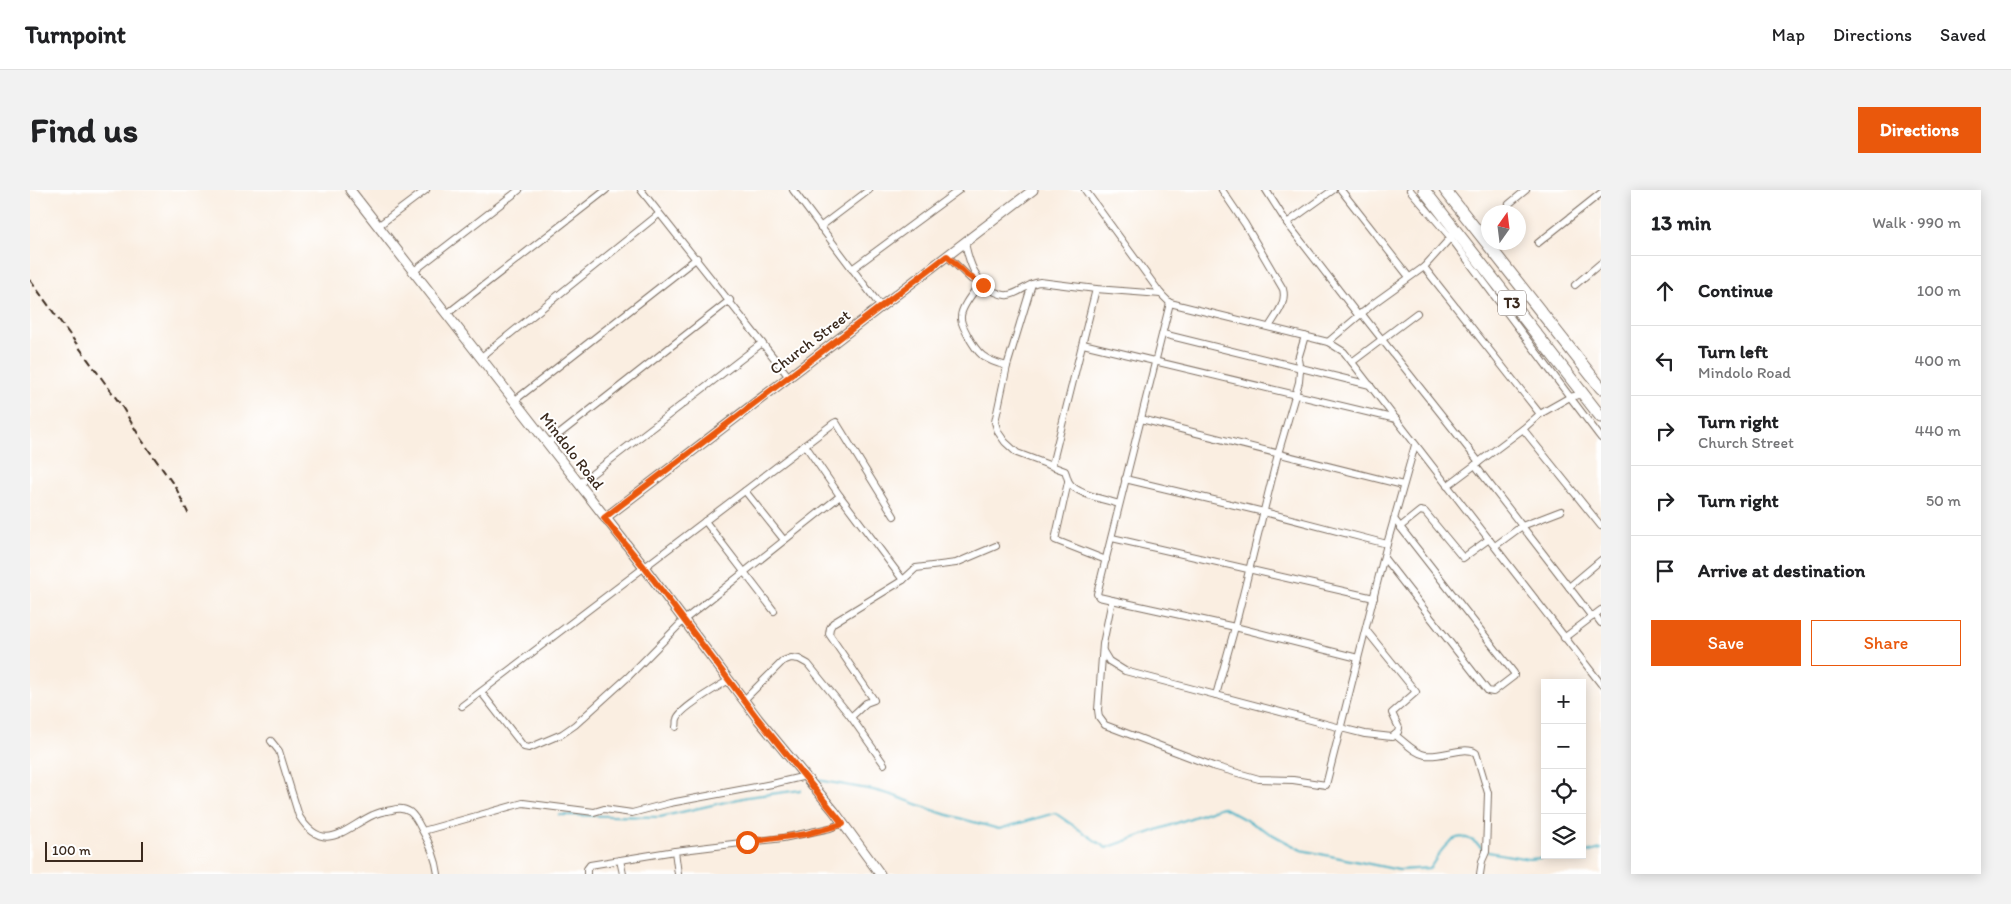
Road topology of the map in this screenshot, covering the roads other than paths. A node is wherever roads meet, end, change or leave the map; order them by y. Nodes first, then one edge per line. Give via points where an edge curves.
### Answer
1 (350, 190) edge
2 (426, 190) edge
3 (519, 190) edge
4 (606, 190) edge
5 (641, 190) edge
6 (793, 190) edge
7 (869, 190) edge
8 (958, 190) edge
9 (1033, 190) edge
10 (1085, 190) edge
11 (1222, 190) edge
12 (1333, 190) edge
13 (1340, 190) edge
14 (1410, 190) edge
15 (1424, 190) edge
16 (1445, 190) edge
17 (1526, 190) edge
18 (1268, 191) edge
19 (1601, 193) edge
20 (1509, 204) dead end
21 (659, 214) junction
22 (1288, 223) junction
23 (378, 226) junction
24 (820, 227) junction
25 (1453, 234) junction
26 (965, 243) junction
27 (1538, 243) dead end
28 (947, 256) junction
29 (697, 258) junction
30 (1601, 263) edge
31 (1424, 266) junction
32 (852, 269) junction
33 (414, 271) junction
34 (1409, 277) junction
35 (981, 282) junction
36 (1032, 284) junction
37 (1575, 285) dead end
38 (1096, 289) junction
39 (1161, 294) junction
40 (730, 300) junction
41 (1170, 303) junction
42 (881, 307) junction
43 (448, 313) junction
44 (1417, 313) dead end
45 (1360, 314) junction
46 (1270, 327) junction
47 (1163, 334) junction
48 (1305, 336) junction
49 (1381, 338) junction
50 (762, 342) junction
51 (1328, 342) junction
52 (1083, 344) junction
53 (480, 358) junction
54 (1155, 362) junction
55 (1352, 362) junction
56 (1007, 366) junction
57 (1300, 369) junction
58 (789, 377) junction
59 (1599, 383) edge
60 (1370, 385) junction
61 (1583, 394) junction
62 (1294, 396) junction
63 (1570, 397) junction
64 (514, 401) junction
65 (1540, 414) junction
66 (1601, 416) edge
67 (1141, 419) junction
68 (1396, 419) junction
69 (1523, 429) junction
70 (1601, 438) edge
71 (548, 443) junction
72 (805, 445) junction
73 (1415, 445) junction
74 (1278, 454) junction
75 (1477, 464) junction
76 (1052, 465) junction
77 (1125, 479) junction
78 (1068, 482) junction
79 (578, 484) junction
80 (1403, 485) junction
81 (1447, 486) junction
82 (745, 491) junction
83 (840, 496) junction
84 (1119, 504) junction
85 (1561, 511) dead end
86 (1264, 512) junction
87 (894, 516) dead end
88 (604, 518) junction
89 (1394, 519) junction
90 (705, 520) junction
91 (1522, 526) junction
92 (1601, 526) edge
93 (1400, 528) junction
94 (1112, 538) junction
95 (1489, 539) junction
96 (784, 540) junction
97 (1387, 544) junction
98 (996, 546) dead end
99 (1494, 546) junction
100 (1384, 558) junction
101 (1106, 560) junction
102 (1601, 560) edge
103 (644, 567) junction
104 (1250, 568) junction
105 (745, 572) junction
106 (903, 580) junction
107 (1569, 587) junction
108 (1374, 598) junction
109 (1112, 600) junction
110 (1601, 610) edge
111 (774, 611) dead end
112 (1593, 616) junction
113 (684, 620) junction
114 (1601, 623) edge
115 (1235, 627) junction
116 (1366, 630) junction
117 (1564, 638) junction
118 (1103, 651) junction
119 (1358, 658) junction
120 (729, 680) junction
121 (1601, 684) edge
122 (481, 692) junction
123 (1216, 695) junction
124 (744, 700) junction
125 (462, 706) dead end
126 (851, 717) junction
127 (676, 727) dead end
128 (1341, 728) junction
129 (1396, 735) junction
130 (271, 741) dead end
131 (884, 764) dead end
132 (806, 776) junction
133 (843, 824) junction
134 (422, 831) junction
135 (675, 852) junction
136 (620, 860) junction
137 (438, 874) edge
138 (587, 874) edge
139 (623, 874) edge
140 (678, 874) edge
141 (880, 874) edge
142 (1480, 874) edge

1 - 23 street, Mindolo Road
2 - 23 street
3 - 33 street
4 - 43 street
5 - 21 street
6 - 24 street
7 - 24 street
8 - 32 street
9 - 26 street, Church Street
10 - 39 street
11 - 46 street via 1284,289 1283,303
12 - 22 street
13 - 34 street
14 - 25 street
15 - 25 highway, T3
16 - 59 highway, T3
17 - 20 street
18 - 22 street
19 - 27 street
21 - 29 street
21 - 53 street
22 - 45 street
23 - 33 street, Mindolo Road
24 - 32 street
25 - 31 street
25 - 61 highway, T3
25 - 63 street
26 - 28 street, Church Street
26 - 35 street via 969,262
28 - 35 street via 967,275
28 - 42 street, Church Street
29 - 40 street
29 - 64 street
30 - 37 street
31 - 34 street
31 - 65 street
32 - 42 street
33 - 43 street, Mindolo Road
34 - 45 street
35 - 36 street via 1001,295
35 - 56 street via 962,311 961,320 980,355
36 - 38 street via 1040,282
36 - 56 street
38 - 39 street
38 - 52 street
39 - 41 street
40 - 50 street
40 - 71 street
41 - 46 street
41 - 47 street
42 - 58 street, Church Street
43 - 53 street, Mindolo Road
44 - 49 street
45 - 49 street
45 - 51 street
46 - 48 street
47 - 54 street
47 - 57 street
48 - 51 street
48 - 57 street via 1298,359
49 - 55 street
49 - 75 street
50 - 58 street
50 - 79 street
51 - 55 street via 1344,352
52 - 54 street
52 - 76 street
53 - 64 street, Mindolo Road
54 - 62 street
54 - 67 street
55 - 60 street
56 - 76 street via 995,422 998,432 1017,453
57 - 60 street
57 - 62 street
58 - 88 street, Church Street
60 - 68 street
61 - 63 street
61 - 66 highway, T3
62 - 68 street
62 - 74 street
63 - 65 street
63 - 70 street
64 - 71 street, Mindolo Road
65 - 69 street
67 - 74 street
67 - 77 street
68 - 73 street
69 - 75 street
69 - 92 street
71 - 79 street, Mindolo Road
72 - 82 street
72 - 83 street
72 - 87 street via 836,422
73 - 80 street
73 - 81 street
74 - 80 street
74 - 86 street
75 - 81 street
75 - 91 street
76 - 78 street via 1065,471
77 - 84 street
77 - 86 street
78 - 84 street via 1087,494
78 - 101 street via 1055,540
79 - 88 street, Mindolo Road
80 - 89 street
81 - 95 street
82 - 90 street
82 - 96 street
83 - 96 street
83 - 106 street
84 - 94 street
85 - 91 street
86 - 97 street
86 - 104 street
88 - 103 street, Mindolo Road
89 - 93 street
89 - 97 street
90 - 103 street
90 - 105 street
91 - 99 street
91 - 107 street
93 - 95 street via 1422,510 1463,558
93 - 100 street via 1514,676 1493,692 1488,691
94 - 101 street
94 - 104 street
95 - 99 street
96 - 105 street
97 - 100 street
98 - 106 street via 956,563 916,568
99 - 117 street
100 - 108 street
101 - 109 street via 1098,595
102 - 107 street
103 - 113 street, Mindolo Road
103 - 122 street
104 - 108 street
104 - 115 street
105 - 111 street
105 - 113 street
106 - 126 street via 830,628 829,634 874,700
107 - 112 street
108 - 116 street
109 - 115 street
109 - 118 street
110 - 112 street
112 - 114 street
112 - 117 street
113 - 120 street, Mindolo Road
113 - 122 street via 628,678 575,725 529,748 524,747
115 - 119 street
115 - 123 street
116 - 119 street
116 - 129 street via 1415,690 1414,695 1392,713 1399,728
117 - 121 street
118 - 123 street via 1109,661 1125,671
118 - 128 street via 1098,710 1105,725 1213,766 1259,779 1293,780 1325,786
119 - 128 street
120 - 124 street, Mindolo Road
120 - 127 street via 679,714
122 - 125 street
123 - 128 street
124 - 126 street via 783,660 799,659 808,664
124 - 132 street, Mindolo Road
126 - 131 street
128 - 129 street via 1386,737
129 - 142 street via 1416,752 1426,755 1468,750 1476,754 1488,793 1486,852
130 - 134 street via 279,751 299,816 314,832 332,836 342,834 373,815 397,808 409,811
132 - 133 street, Mindolo Road
132 - 134 street via 632,813 523,803
133 - 135 street via 783,838
133 - 141 street, Mindolo Road
134 - 137 street via 432,850
135 - 136 street
135 - 140 street
136 - 138 street via 590,864
136 - 139 street

